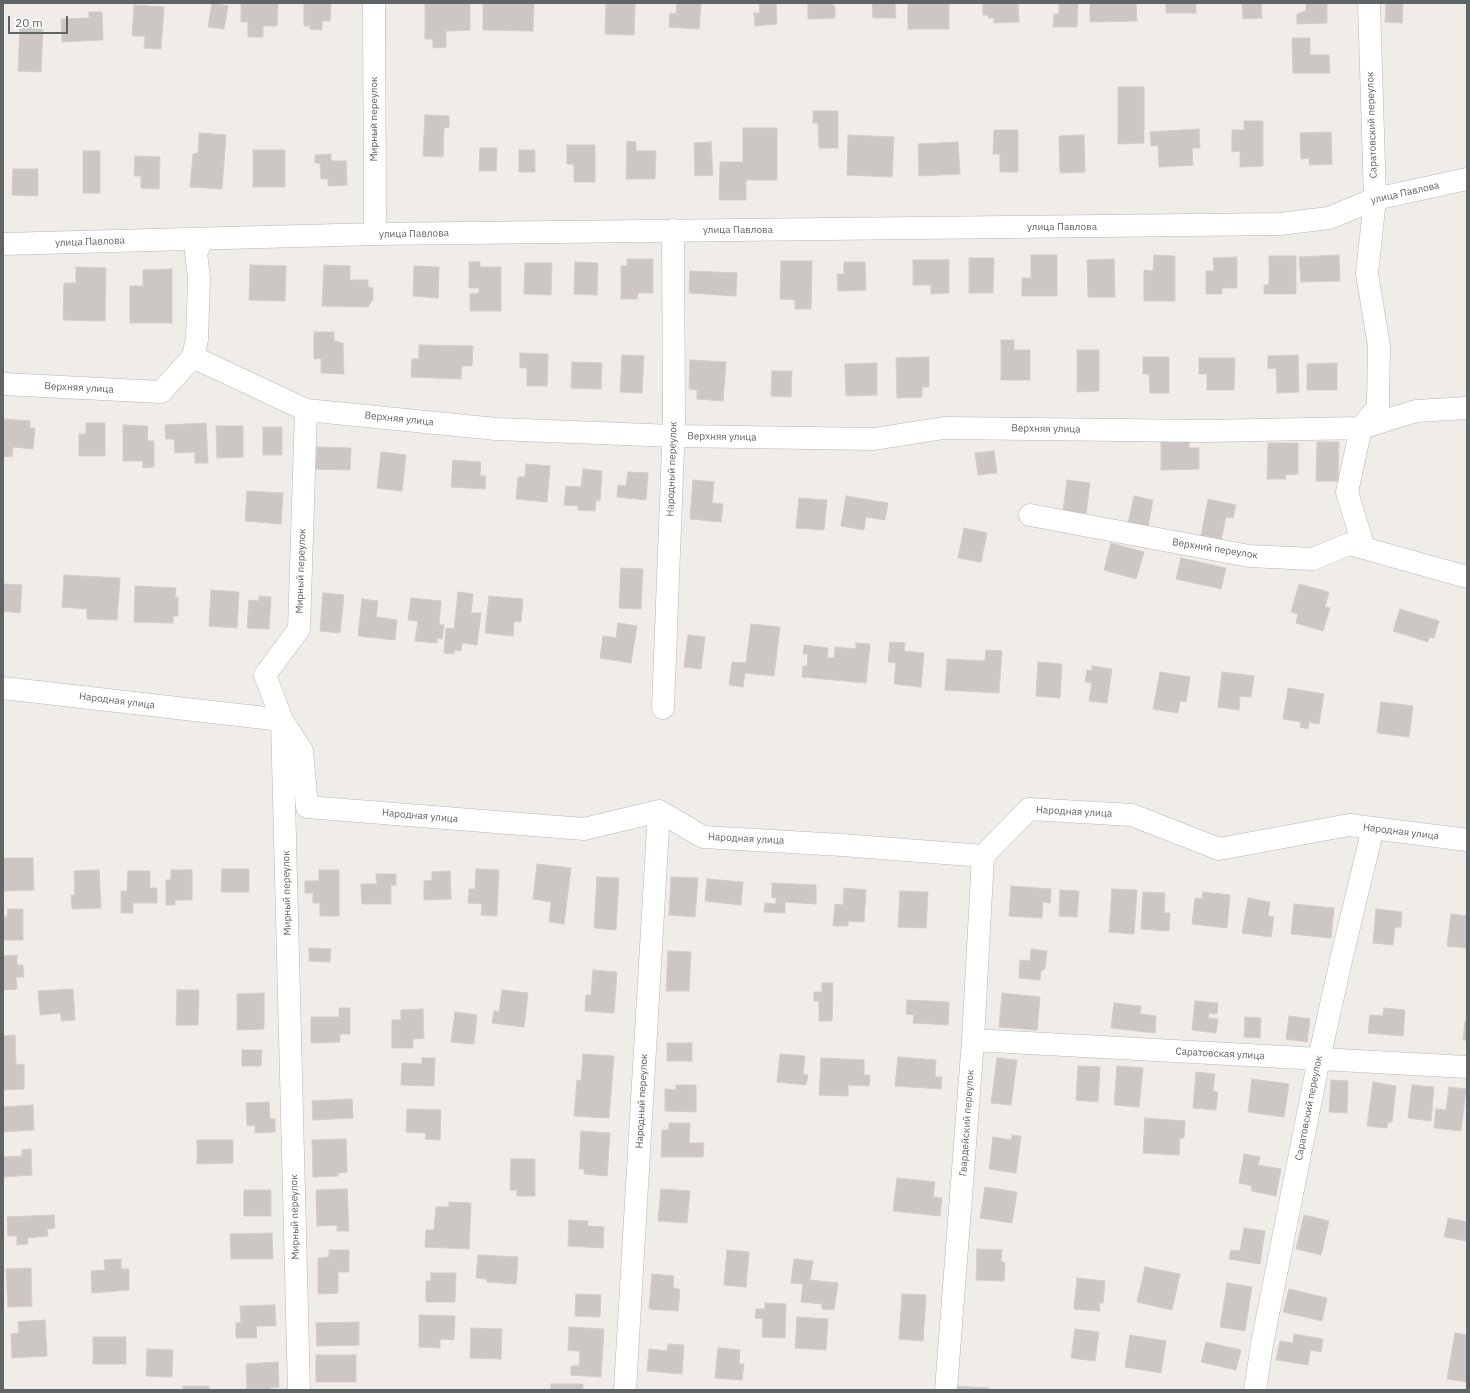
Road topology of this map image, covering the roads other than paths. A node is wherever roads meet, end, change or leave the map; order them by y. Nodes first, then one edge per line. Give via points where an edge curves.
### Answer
1 (374, 3) edge
2 (1369, 3) edge
3 (1467, 179) edge
4 (1375, 199) junction
5 (673, 230) junction
6 (375, 234) junction
7 (203, 239) junction
8 (3, 244) edge
9 (193, 357) junction
10 (3, 384) edge
11 (1467, 408) edge
12 (306, 410) junction
13 (1361, 428) junction
14 (674, 436) junction
15 (1030, 515) dead end
16 (1364, 548) junction
17 (1467, 577) edge
18 (3, 688) edge
19 (663, 708) dead end
20 (282, 720) junction
21 (659, 811) junction
22 (1373, 828) junction
23 (1467, 840) edge
24 (983, 856) junction
25 (973, 1040) junction
26 (1318, 1059) junction
27 (1467, 1067) edge
28 (299, 1390) edge
29 (625, 1390) edge
30 (946, 1390) edge
31 (1255, 1390) edge

1 - 6 street, Мирный переулок
2 - 4 street, Саратовский переулок
3 - 4 street, улица Павлова
4 - 5 street, улица Павлова via 1328,218 1280,224
4 - 13 street, Саратовский переулок via 1367,274 1379,346 1378,407
5 - 6 street, улица Павлова
5 - 14 street, Народный переулок
6 - 7 street, улица Павлова
7 - 8 street, улица Павлова
7 - 9 street via 196,253 199,278 197,339
9 - 10 street, Верхняя улица via 161,392
9 - 12 street, Верхняя улица
11 - 13 street, Верхняя улица via 1416,411
12 - 14 street, Верхняя улица via 496,429
12 - 20 street, Мирный переулок via 299,629 265,675
13 - 14 street, Верхняя улица via 1206,431 944,428 874,439
13 - 16 street, Саратовский переулок via 1347,492
14 - 19 street, Народный переулок
15 - 16 street, Верхний переулок via 1249,556 1313,559 1348,544
16 - 17 street, Верхний переулок
18 - 20 street, Народная улица
20 - 21 street, Народная улица via 302,752 307,807 584,829
20 - 28 street, Мирный переулок
21 - 24 street, Народная улица via 703,837
21 - 29 street, Народный переулок
22 - 23 street, Народная улица
22 - 24 street, Народная улица via 1349,826 1219,849 1132,815 1029,809
22 - 26 street, Саратовский переулок
24 - 25 street, Гвардейский переулок
25 - 26 street, Саратовская улица
25 - 30 street, Гвардейский переулок
26 - 27 street, Саратовская улица
26 - 31 street, Саратовский переулок

